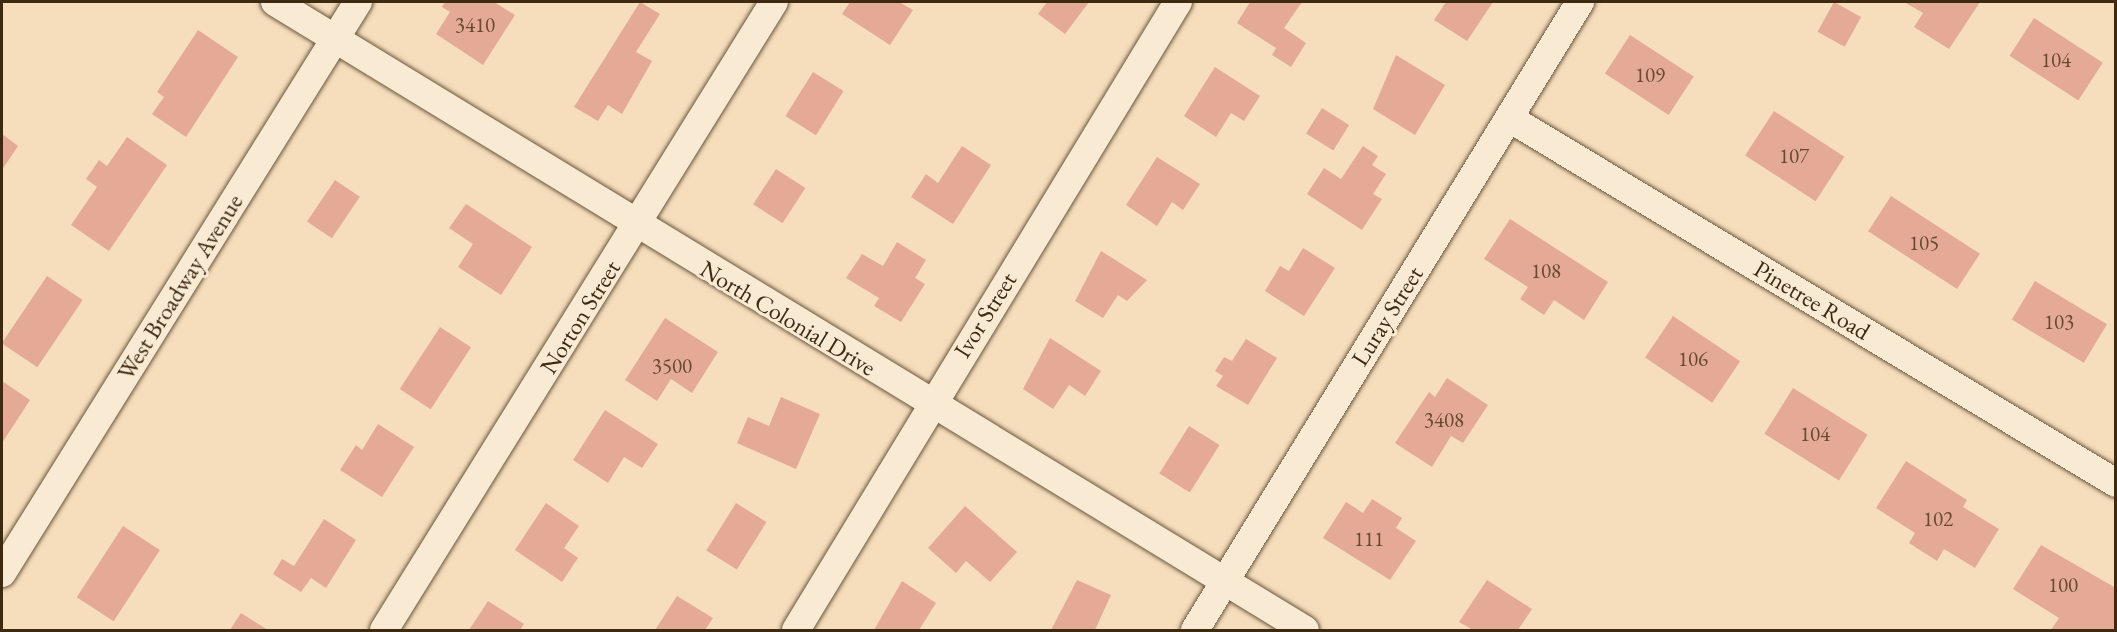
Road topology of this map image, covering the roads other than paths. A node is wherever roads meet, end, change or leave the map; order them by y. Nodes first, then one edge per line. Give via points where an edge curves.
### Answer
1 (275, 2) edge
2 (358, 2) edge
3 (774, 2) edge
4 (1178, 2) edge
5 (1580, 2) edge
6 (336, 38) junction
7 (1509, 118) junction
8 (636, 226) junction
9 (930, 404) junction
10 (2115, 483) edge
11 (2, 573) edge
12 (1224, 583) junction
13 (384, 630) edge
14 (796, 630) edge
15 (1195, 630) edge
16 (1305, 630) edge

1 - 6 street, North Colonial Drive
2 - 6 street, West Broadway Avenue
3 - 8 street, Norton Street
4 - 9 street, Ivor Street
5 - 7 street, Luray Street
6 - 8 street, North Colonial Drive
6 - 11 street, West Broadway Avenue
7 - 10 street, Pinetree Road
7 - 12 street, Luray Street
8 - 9 street, North Colonial Drive
8 - 13 street, Norton Street
9 - 12 street, North Colonial Drive
9 - 14 street, Ivor Street
12 - 15 street, Luray Street
12 - 16 street, North Colonial Drive

